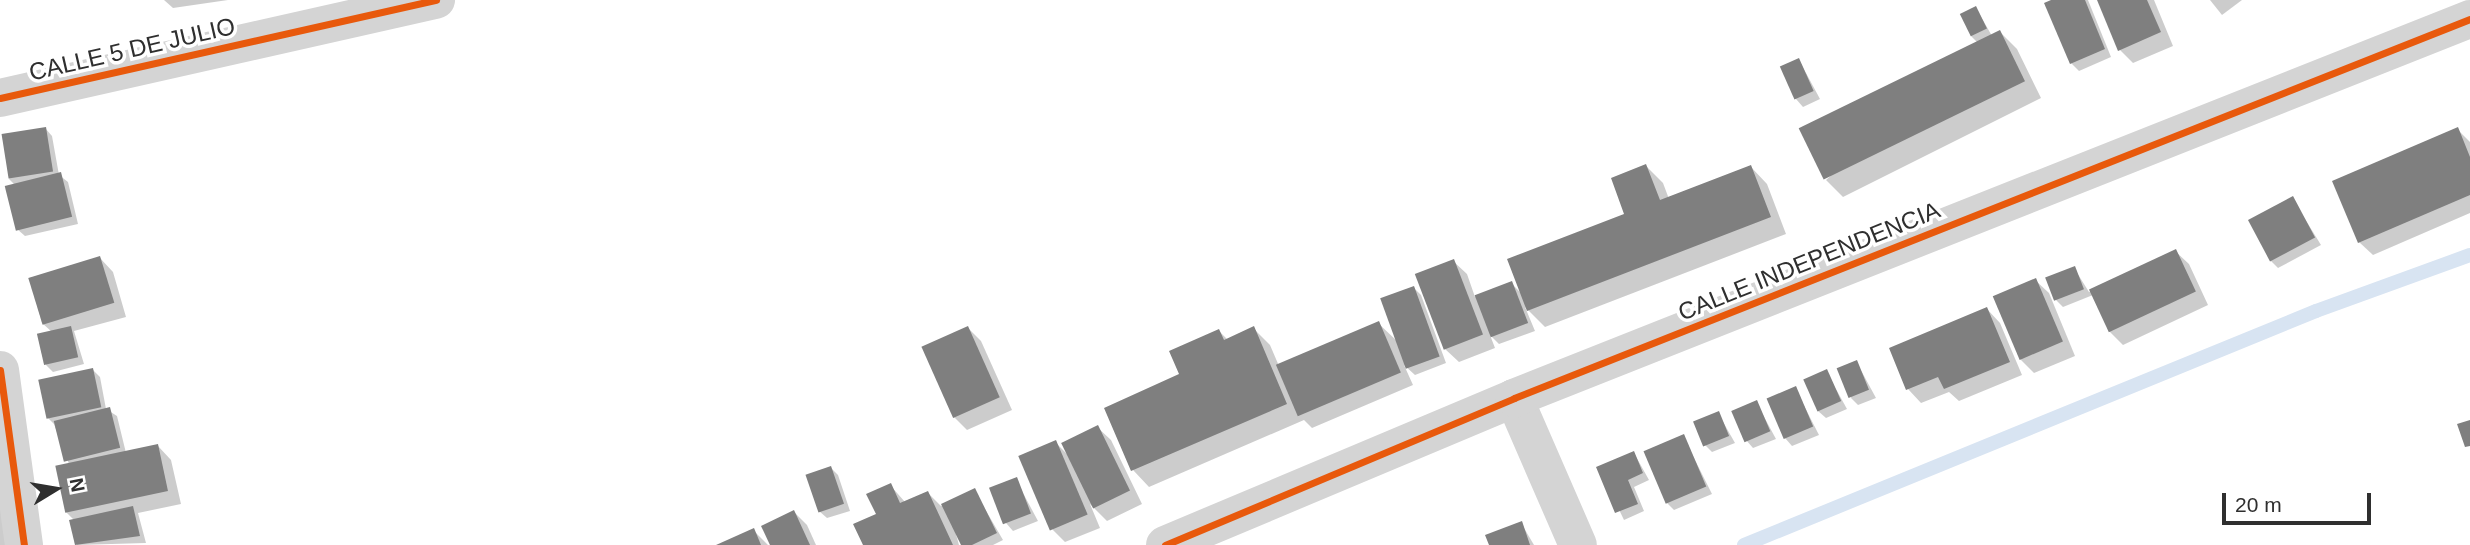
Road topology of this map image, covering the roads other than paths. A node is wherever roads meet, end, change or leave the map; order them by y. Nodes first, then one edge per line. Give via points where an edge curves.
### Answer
1 (436, 0) edge
2 (2470, 19) edge
3 (0, 98) edge
4 (0, 370) edge
5 (1514, 398) junction
6 (24, 545) edge
7 (1166, 545) edge
8 (1578, 545) edge

1 - 3 street, CALLE 5 DE JULIO
2 - 5 street, CALLE INDEPENDENCIA
4 - 6 street
5 - 7 street, CALLE INDEPENDENCIA
5 - 8 street

